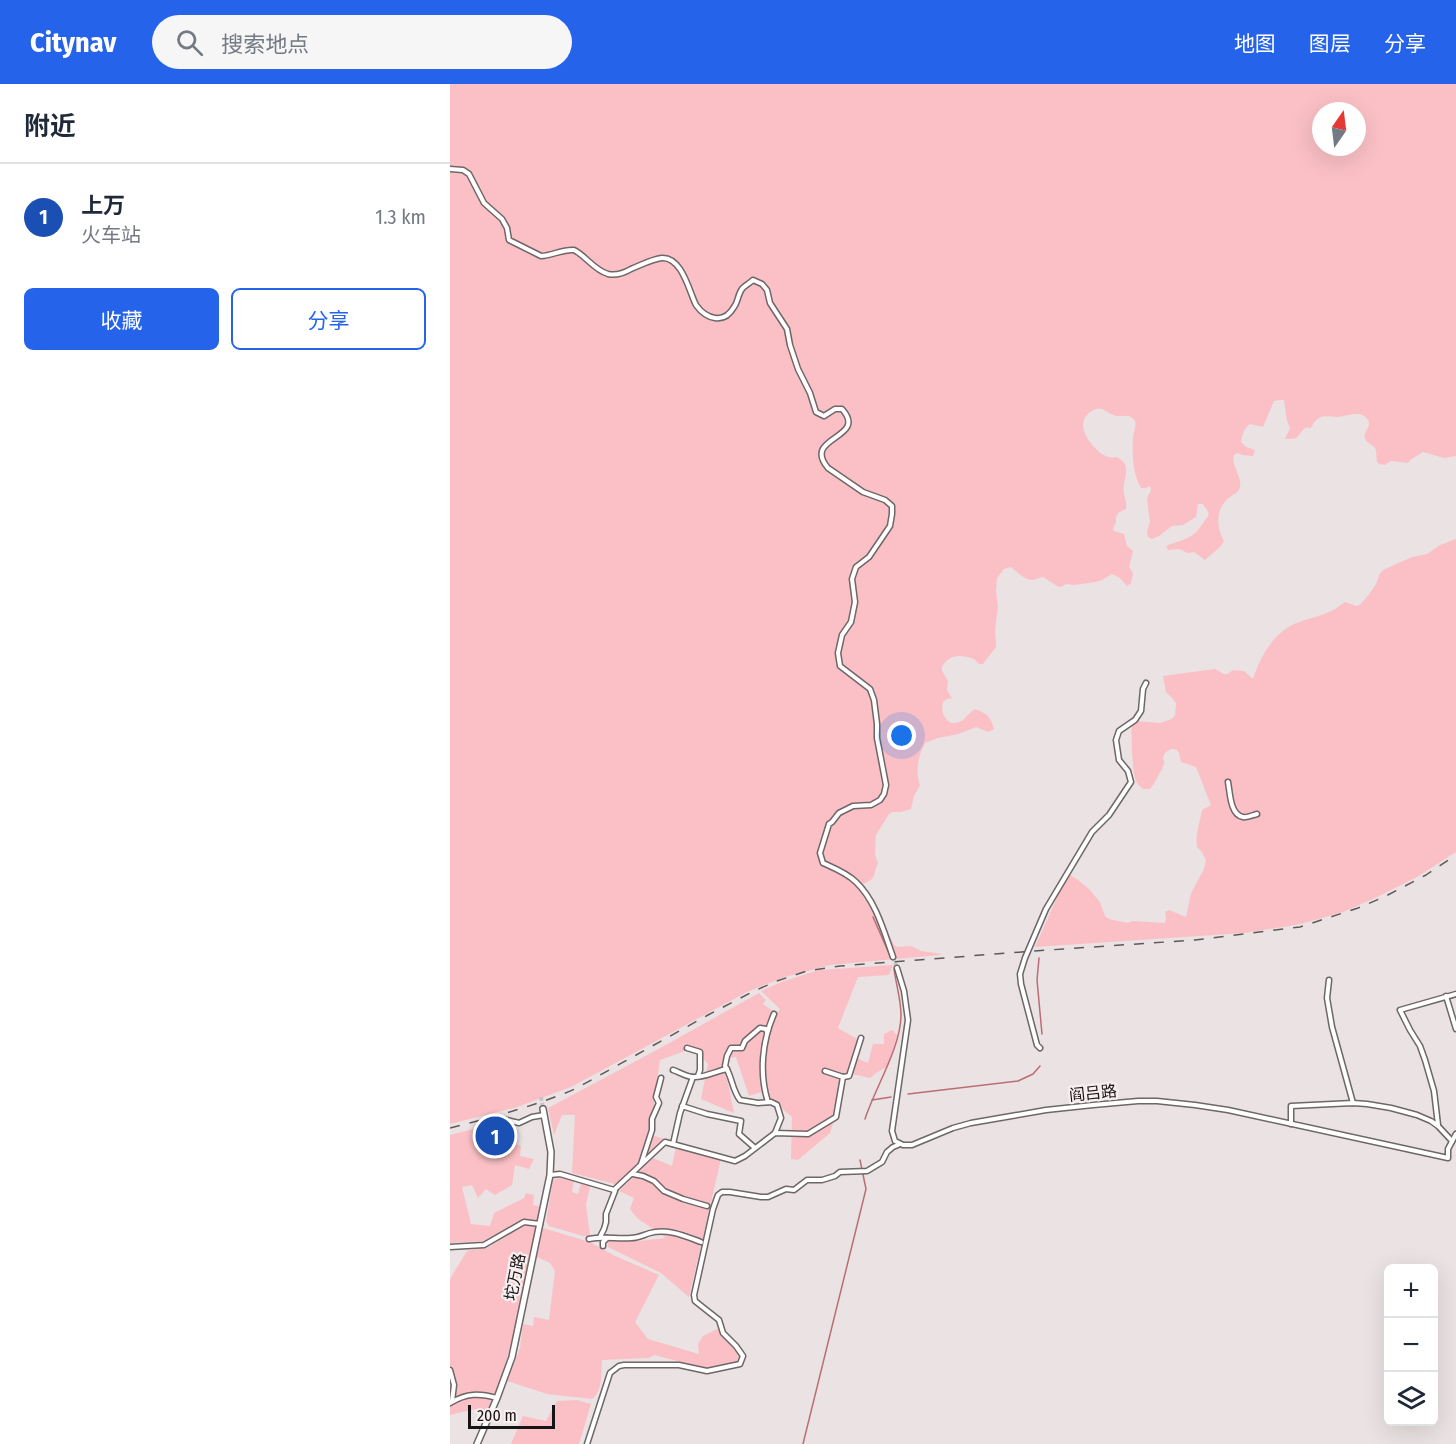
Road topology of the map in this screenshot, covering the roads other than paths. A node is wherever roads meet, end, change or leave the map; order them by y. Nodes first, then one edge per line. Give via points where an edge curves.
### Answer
1 (450, 169) edge
2 (1146, 683) dead end
3 (1228, 782) dead end
4 (1257, 814) dead end
5 (893, 957) tunnel mouth
6 (897, 968) tunnel mouth
7 (1329, 980) dead end
8 (1456, 994) edge
9 (1446, 996) junction
10 (774, 1014) dead end
11 (1456, 1029) edge
12 (767, 1032) junction
13 (861, 1038) dead end
14 (687, 1048) dead end
15 (1040, 1048) dead end
16 (727, 1069) junction
17 (673, 1070) dead end
18 (825, 1071) dead end
19 (695, 1077) junction
20 (843, 1077) junction
21 (661, 1078) dead end
22 (768, 1102) junction
23 (1353, 1103) junction
24 (682, 1106) junction
25 (544, 1112) joint
26 (502, 1119) dead end
27 (1291, 1124) junction
28 (1438, 1126) junction
29 (775, 1133) junction
30 (1456, 1134) edge
31 (1451, 1142) junction
32 (673, 1144) junction
33 (900, 1144) junction
34 (755, 1148) junction
35 (641, 1165) junction
36 (632, 1173) junction
37 (550, 1175) junction
38 (615, 1190) junction
39 (707, 1206) dead end
40 (540, 1224) junction
41 (600, 1237) junction
42 (608, 1238) junction
43 (588, 1239) dead end
44 (701, 1242) dead end
45 (603, 1246) dead end
46 (450, 1247) edge
47 (450, 1370) edge
48 (497, 1398) junction
49 (451, 1402) edge
50 (477, 1444) edge
51 (587, 1444) edge

1 - 5 street via 469,174 484,203 502,219 509,240 541,256 574,250 611,275 663,258 674,261 699,310 717,319 732,311 742,289 753,280 762,284 787,329 816,412 824,416 842,409 847,415 845,432 827,443 822,458 828,468 892,506 890,526 856,567 851,622 842,635 838,653 840,666 870,689 874,700 886,785 880,800 839,813 829,824 820,852 823,863 855,881 871,902
2 - 15 street via 1141,711 1119,731 1116,740 1119,760 1131,782 1071,866 1036,930 1020,974
3 - 4 street via 1236,814
6 - 33 street via 908,1020 892,1131
7 - 23 street via 1327,998 1332,1027
8 - 9 street
9 - 11 street
9 - 28 street via 1400,1010 1425,1060
10 - 12 street
12 - 16 street via 760,1028 742,1048 731,1048
12 - 22 street via 763,1081
13 - 20 street via 849,1076
14 - 19 street via 700,1052 700,1070
16 - 19 street
16 - 22 street via 740,1100
17 - 19 street
18 - 20 street
19 - 24 street
20 - 29 street via 836,1117 808,1134
21 - 35 street via 656,1097 659,1103
22 - 29 street via 777,1105 781,1118
23 - 27 street via 1291,1106
23 - 28 street via 1409,1112
24 - 32 street
24 - 34 street via 741,1121 739,1134
25 - 26 street via 519,1123
25 - 37 main road, 坨万路 via 551,1146
27 - 31 street, 阎吕路 via 1448,1158
27 - 33 street, 阎吕路 via 1215,1108 1138,1101 976,1122 912,1145
28 - 31 street
29 - 34 street
30 - 31 street
32 - 34 street via 735,1161
32 - 35 street via 665,1142
33 - 51 street via 867,1171 840,1172 822,1180 807,1180 794,1190 786,1189 768,1197 730,1192 718,1195 694,1295 695,1301 718,1320 723,1333 743,1356 740,1364 707,1371 679,1365 619,1366 610,1373
35 - 36 street
36 - 38 street
36 - 39 street via 654,1181 664,1191
37 - 38 street via 560,1174
37 - 40 main road, 坨万路
38 - 41 street
40 - 46 street via 524,1222 484,1245
40 - 48 main road, 坨万路 via 515,1347
41 - 42 street
41 - 43 street
42 - 44 street via 640,1238 663,1231
42 - 45 street
47 - 49 street via 454,1385
48 - 49 street via 473,1394
48 - 50 main road, 坨万路

